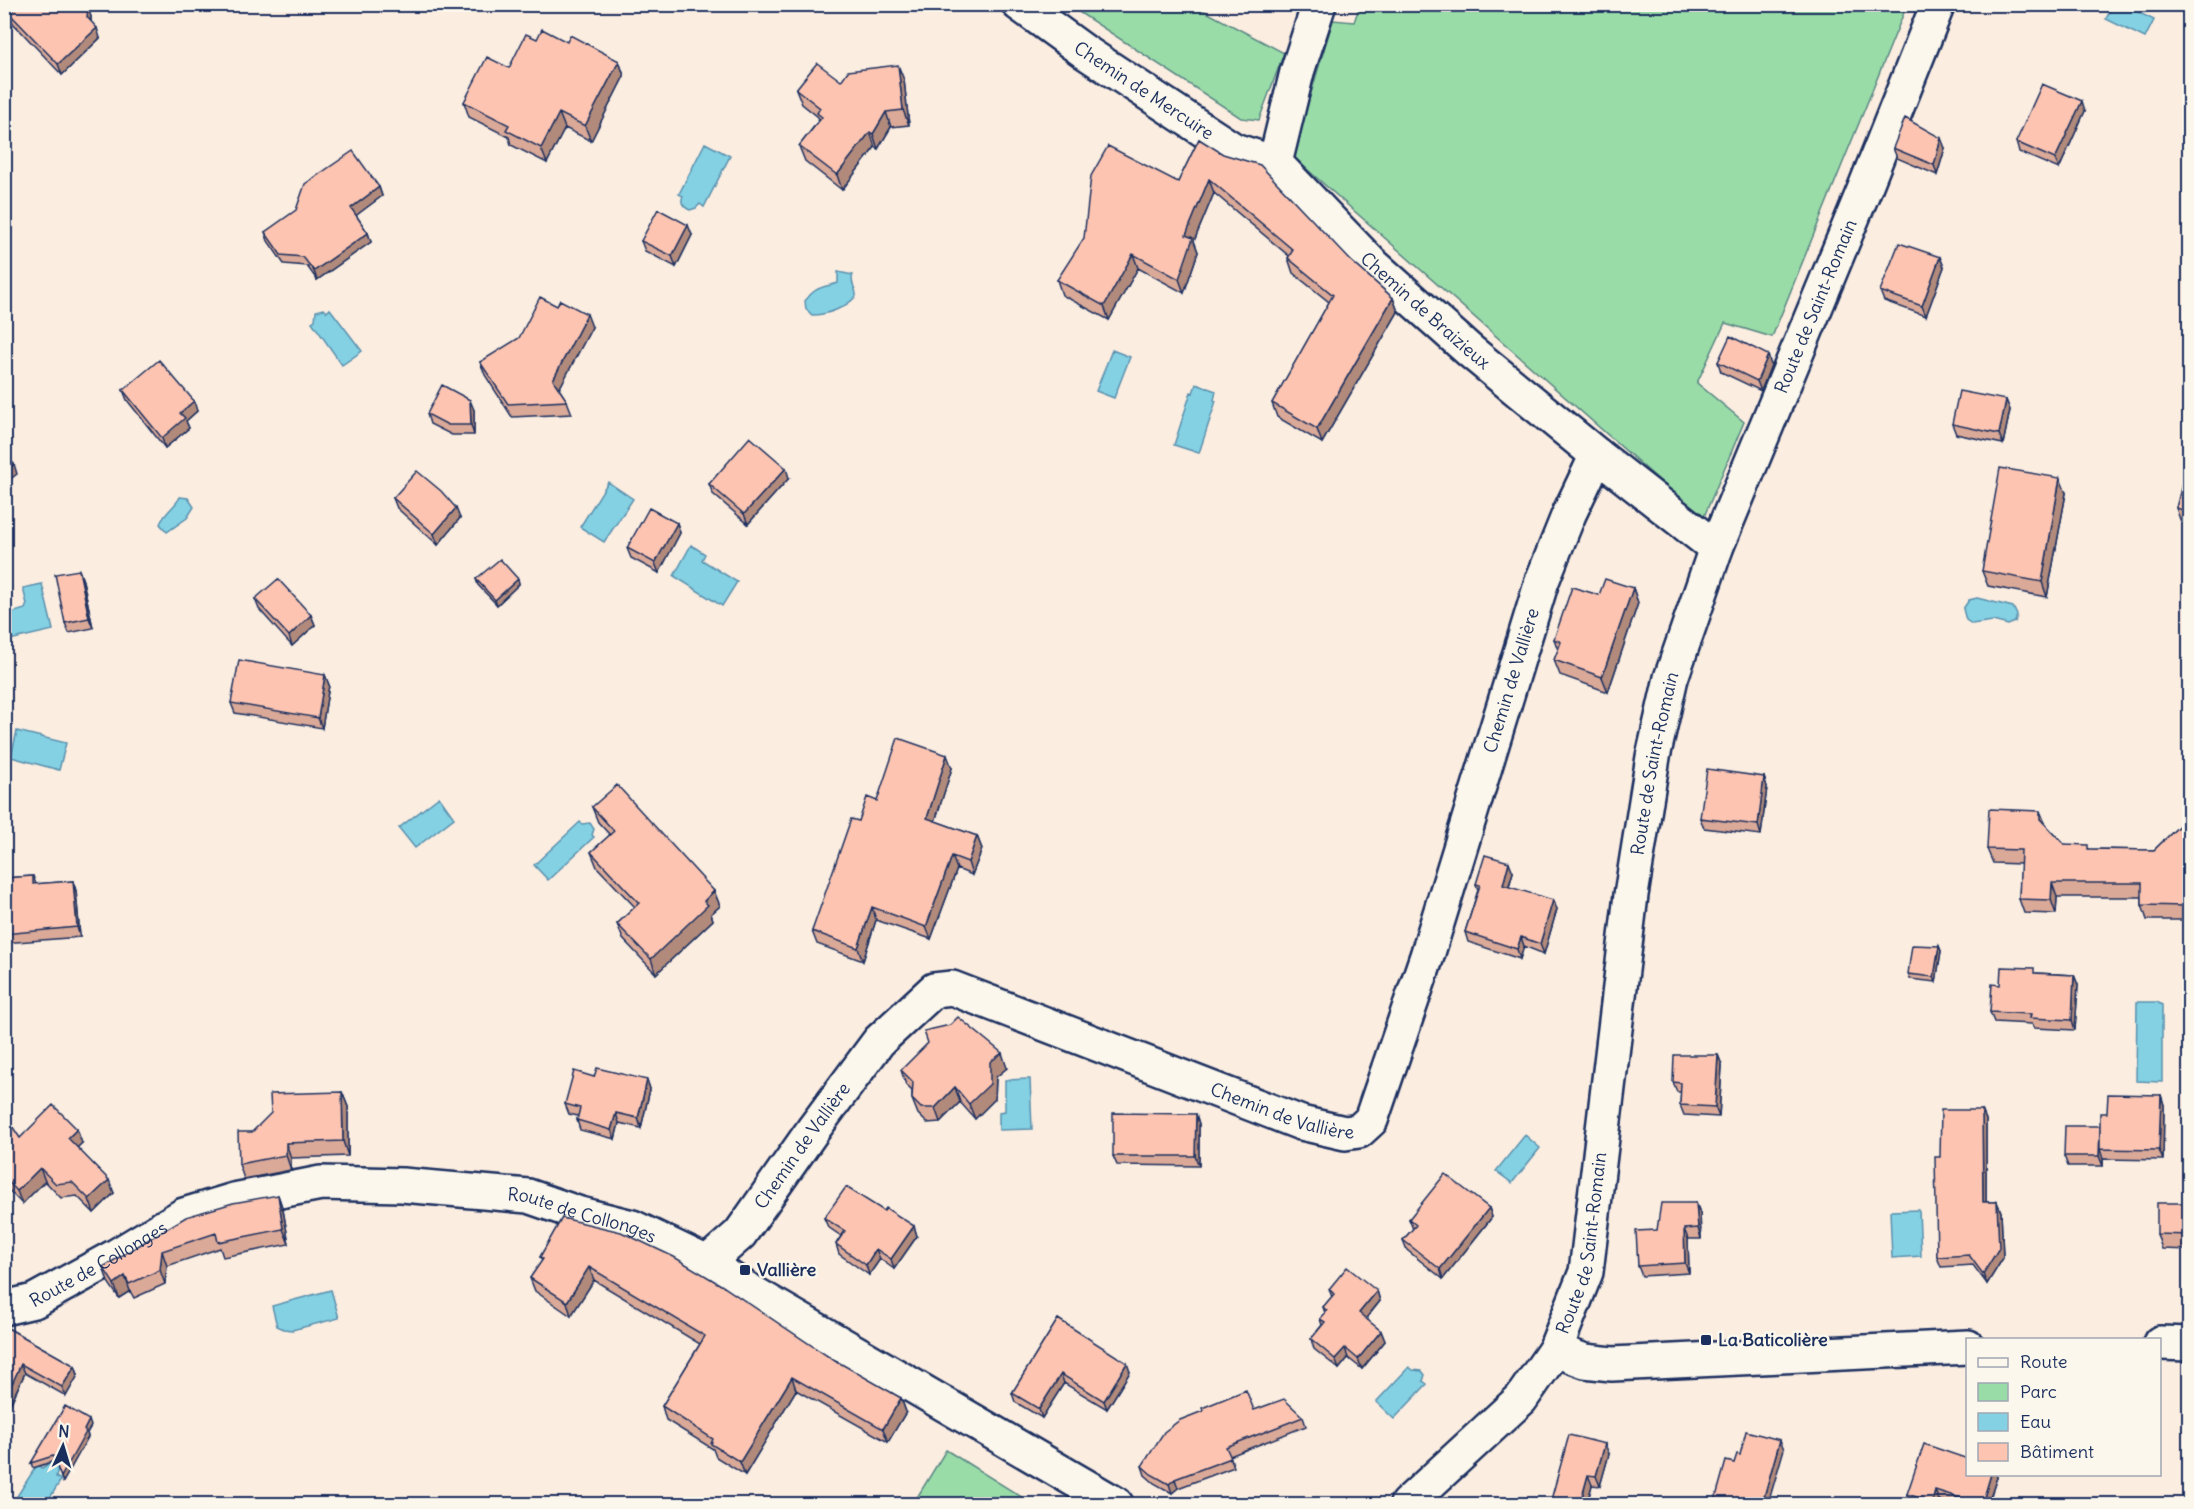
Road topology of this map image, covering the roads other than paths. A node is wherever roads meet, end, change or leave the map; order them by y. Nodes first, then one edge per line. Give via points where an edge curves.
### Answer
1 (1019, 4) edge
2 (1319, 4) edge
3 (1938, 4) edge
4 (1275, 163) junction
5 (1597, 455) junction
6 (1716, 548) junction
7 (707, 1263) junction
8 (4, 1308) edge
9 (2161, 1343) edge
10 (2190, 1344) edge
11 (1966, 1347) edge
12 (1555, 1350) junction
13 (1116, 1504) edge
14 (1407, 1504) edge

1 - 4 street, Chemin de Mercuire via 1234,150
2 - 4 street via 1297,72
3 - 6 street, Route de Saint-Romain
4 - 5 street, Chemin de Braizieux via 1370,262 1470,351
5 - 6 street, Chemin de Braizieux
5 - 7 street, Chemin de Vallière via 1542,581 1426,956 1371,1120 1359,1131 1345,1133 1301,1124 952,988 934,990 879,1041 740,1234
6 - 12 street, Route de Saint-Romain via 1671,678 1653,757 1631,895 1586,1272
7 - 8 street, Route de Collonges via 632,1227 580,1215 528,1196 402,1185 321,1184 234,1200 184,1215 34,1301
7 - 13 street, Route de Collonges
9 - 10 street
11 - 12 street via 1612,1364 1585,1361
12 - 14 street, Route de Saint-Romain via 1521,1399

